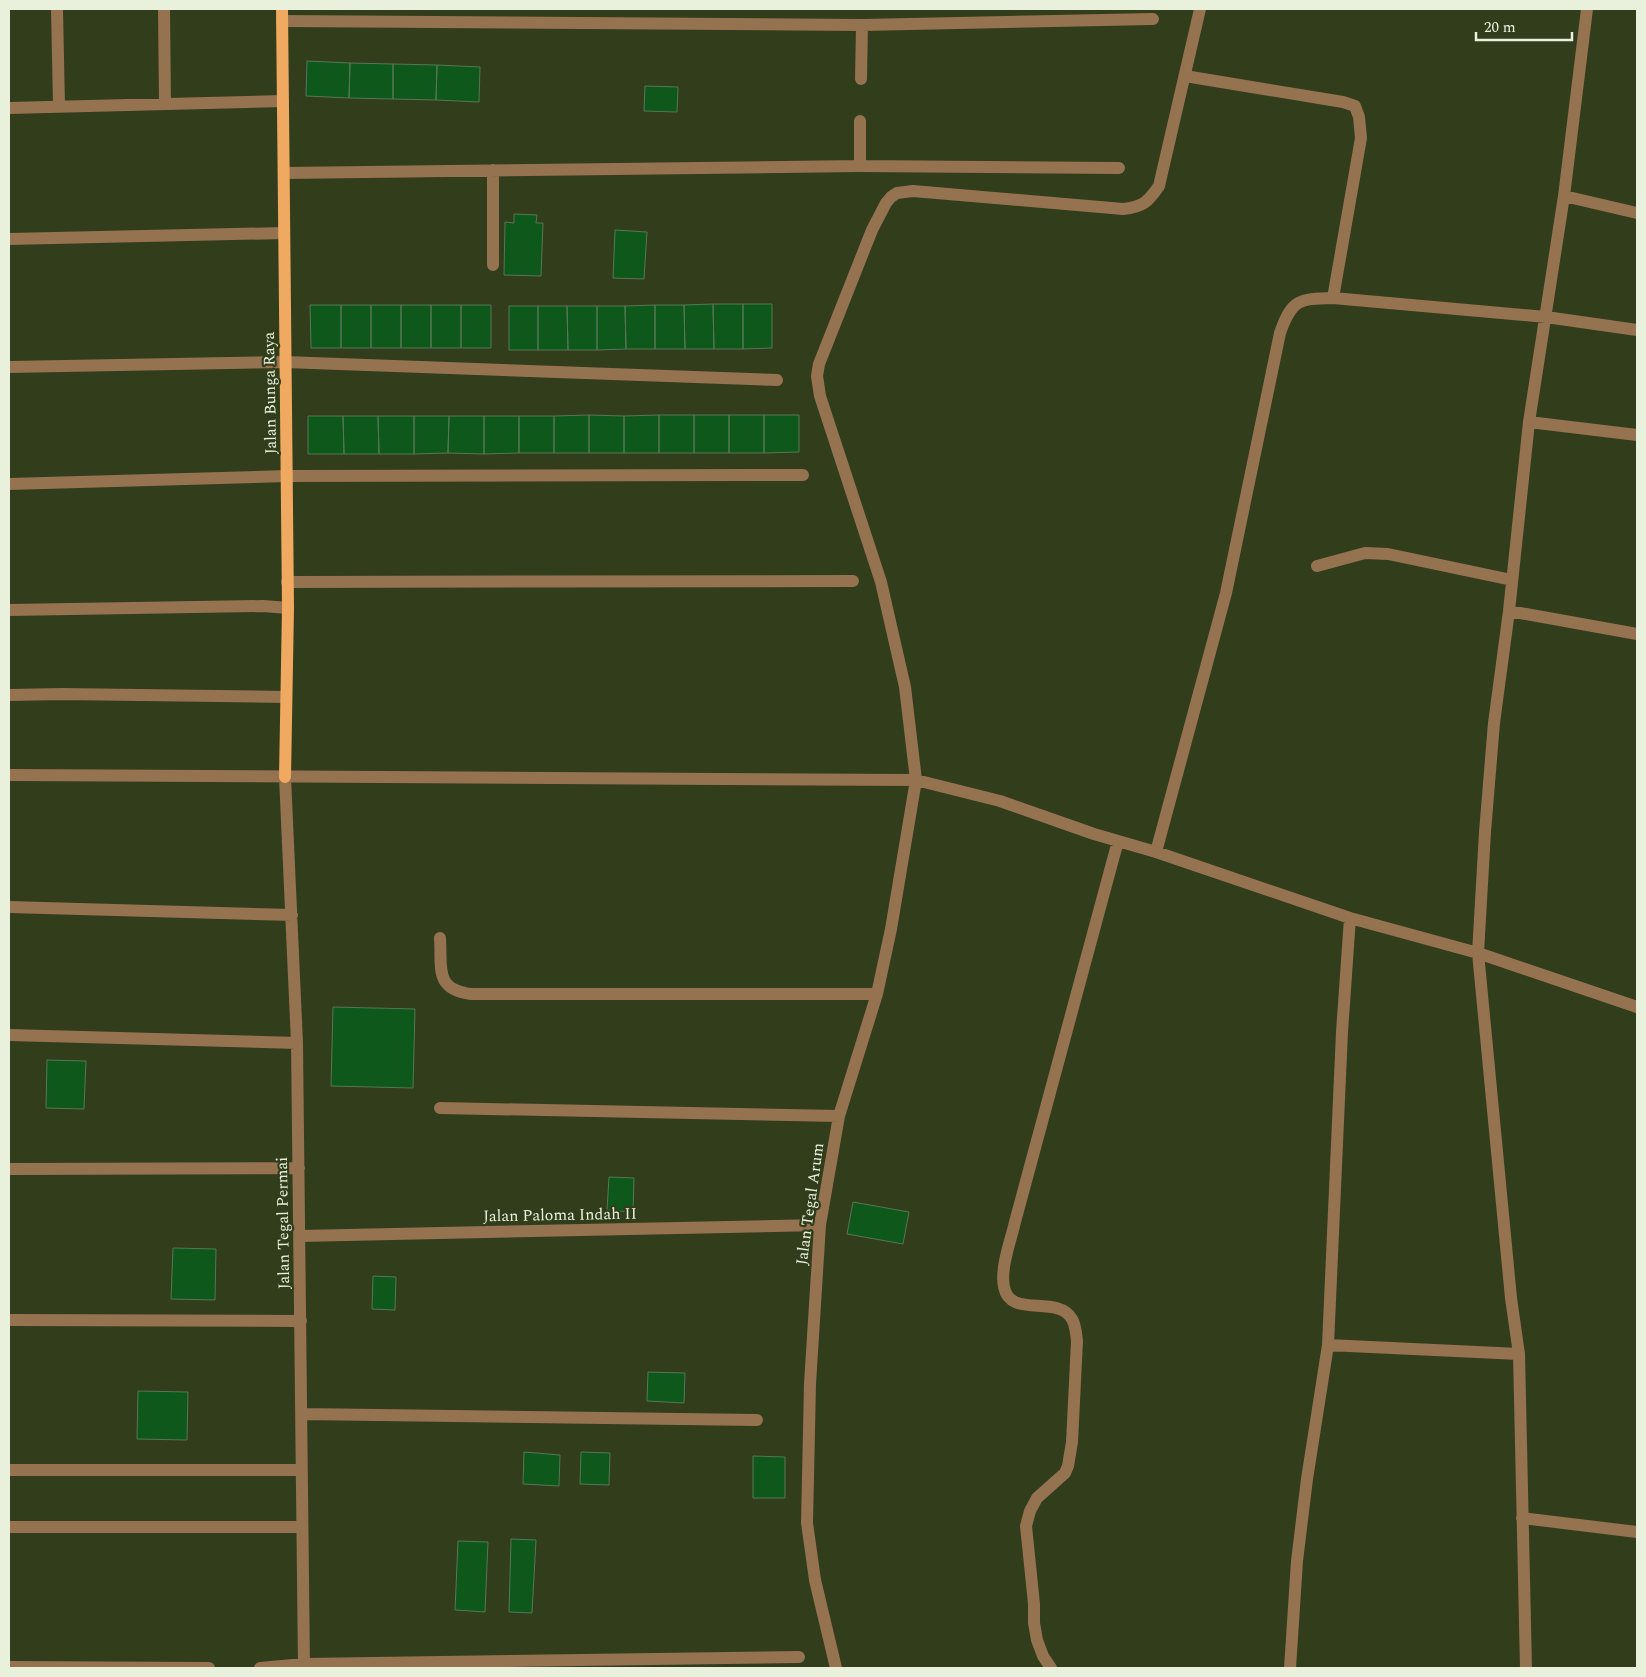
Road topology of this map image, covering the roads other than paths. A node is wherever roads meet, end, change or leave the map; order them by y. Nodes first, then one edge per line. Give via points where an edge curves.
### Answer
1 (57, 9) edge
2 (164, 9) edge
3 (1200, 9) edge
4 (1587, 9) edge
5 (282, 15) edge
6 (1153, 19) dead end
7 (862, 24) junction
8 (1185, 76) junction
9 (861, 79) dead end
10 (283, 101) junction
11 (165, 104) junction
12 (59, 106) junction
13 (9, 108) edge
14 (860, 121) dead end
15 (860, 166) junction
16 (1119, 168) dead end
17 (493, 170) junction
18 (284, 173) junction
19 (1564, 196) junction
20 (1637, 213) edge
21 (284, 233) junction
22 (9, 240) edge
23 (493, 265) dead end
24 (1333, 298) junction
25 (1546, 316) junction
26 (1637, 330) edge
27 (285, 362) junction
28 (9, 367) edge
29 (777, 380) dead end
30 (1529, 422) junction
31 (1637, 435) edge
32 (803, 475) dead end
33 (287, 476) junction
34 (9, 484) edge
35 (1317, 566) dead end
36 (1512, 580) junction
37 (853, 581) dead end
38 (288, 582) junction
39 (288, 608) junction
40 (9, 610) edge
41 (1509, 611) junction
42 (1637, 634) edge
43 (9, 695) edge
44 (286, 697) junction
45 (9, 775) edge
46 (285, 778) junction
47 (916, 780) junction
48 (1118, 841) junction
49 (1156, 852) junction
50 (9, 907) edge
51 (292, 915) junction
52 (1350, 918) junction
53 (440, 938) dead end
54 (1478, 954) junction
55 (876, 994) junction
56 (1637, 1007) edge
57 (9, 1035) edge
58 (298, 1043) junction
59 (440, 1108) dead end
60 (839, 1116) junction
61 (299, 1168) junction
62 (9, 1169) edge
63 (820, 1225) junction
64 (300, 1236) junction
65 (9, 1320) edge
66 (300, 1321) junction
67 (1328, 1345) junction
68 (1519, 1354) junction
69 (302, 1414) junction
70 (757, 1420) dead end
71 (9, 1470) edge
72 (301, 1470) junction
73 (1522, 1518) junction
74 (9, 1527) edge
75 (302, 1527) junction
76 (1637, 1532) edge
77 (799, 1657) dead end
78 (304, 1666) edge
79 (9, 1667) edge
80 (210, 1668) edge
81 (260, 1668) edge
82 (836, 1668) edge
83 (1051, 1668) edge
84 (1290, 1668) edge
85 (1526, 1668) edge

1 - 12 street
2 - 11 street
3 - 8 street
4 - 19 street
5 - 7 street
5 - 10 main road, Jalan Bunga Raya
6 - 7 street
7 - 9 street
8 - 24 street via 1355,106 1361,138
8 - 47 street, Jalan Tegal Arum via 1159,186 1149,200 1137,207 1123,209 913,192 891,196 872,230 819,364 817,385 820,396 881,582 894,635 905,687
10 - 11 street
10 - 18 main road, Jalan Bunga Raya
11 - 12 street
12 - 13 street
14 - 15 street
15 - 16 street
15 - 17 street
17 - 18 street
17 - 23 street
18 - 21 main road, Jalan Bunga Raya
19 - 20 street
19 - 25 street
21 - 22 street
21 - 27 main road, Jalan Bunga Raya
24 - 25 street
24 - 49 street via 1299,302 1285,318 1280,333 1226,593
25 - 26 street
25 - 30 street
27 - 28 street
27 - 29 street
27 - 33 main road, Jalan Bunga Raya
30 - 31 street
30 - 36 street
32 - 33 street
33 - 34 street
33 - 38 main road, Jalan Bunga Raya
35 - 36 street via 1366,553 1388,554
36 - 41 street
37 - 38 street
38 - 39 main road, Jalan Bunga Raya
39 - 40 street
39 - 44 main road, Jalan Bunga Raya
41 - 42 street
41 - 54 street via 1494,723
43 - 44 street
44 - 46 main road, Jalan Bunga Raya
45 - 46 street
46 - 47 street
46 - 51 street, Jalan Tegal Permai
47 - 48 street via 1000,801
47 - 55 street, Jalan Tegal Arum
48 - 49 street
48 - 83 street via 1004,1271 1004,1286 1014,1302 1059,1308 1073,1320 1077,1341 1068,1466 1065,1473 1037,1498 1026,1526 1035,1632
49 - 52 street
50 - 51 street
51 - 58 street, Jalan Tegal Permai
52 - 54 street
52 - 67 street
53 - 55 street via 443,980 450,988 465,993
54 - 56 street
54 - 68 street
55 - 60 street, Jalan Tegal Arum
57 - 58 street
58 - 61 street, Jalan Tegal Permai
59 - 60 street
60 - 63 street, Jalan Tegal Arum
61 - 62 street
61 - 64 street, Jalan Tegal Permai
63 - 64 street, Jalan Paloma Indah II
63 - 82 street, Jalan Tegal Arum via 810,1384 808,1523 815,1580
64 - 66 street, Jalan Tegal Permai
65 - 66 street
66 - 69 street, Jalan Tegal Permai
67 - 68 street
67 - 84 street via 1306,1480
68 - 73 street
69 - 70 street
69 - 72 street, Jalan Tegal Permai
71 - 72 street
72 - 75 street, Jalan Tegal Permai
73 - 76 street
73 - 85 street
74 - 75 street
75 - 78 street, Jalan Tegal Permai
77 - 78 street
78 - 81 street
79 - 80 street

